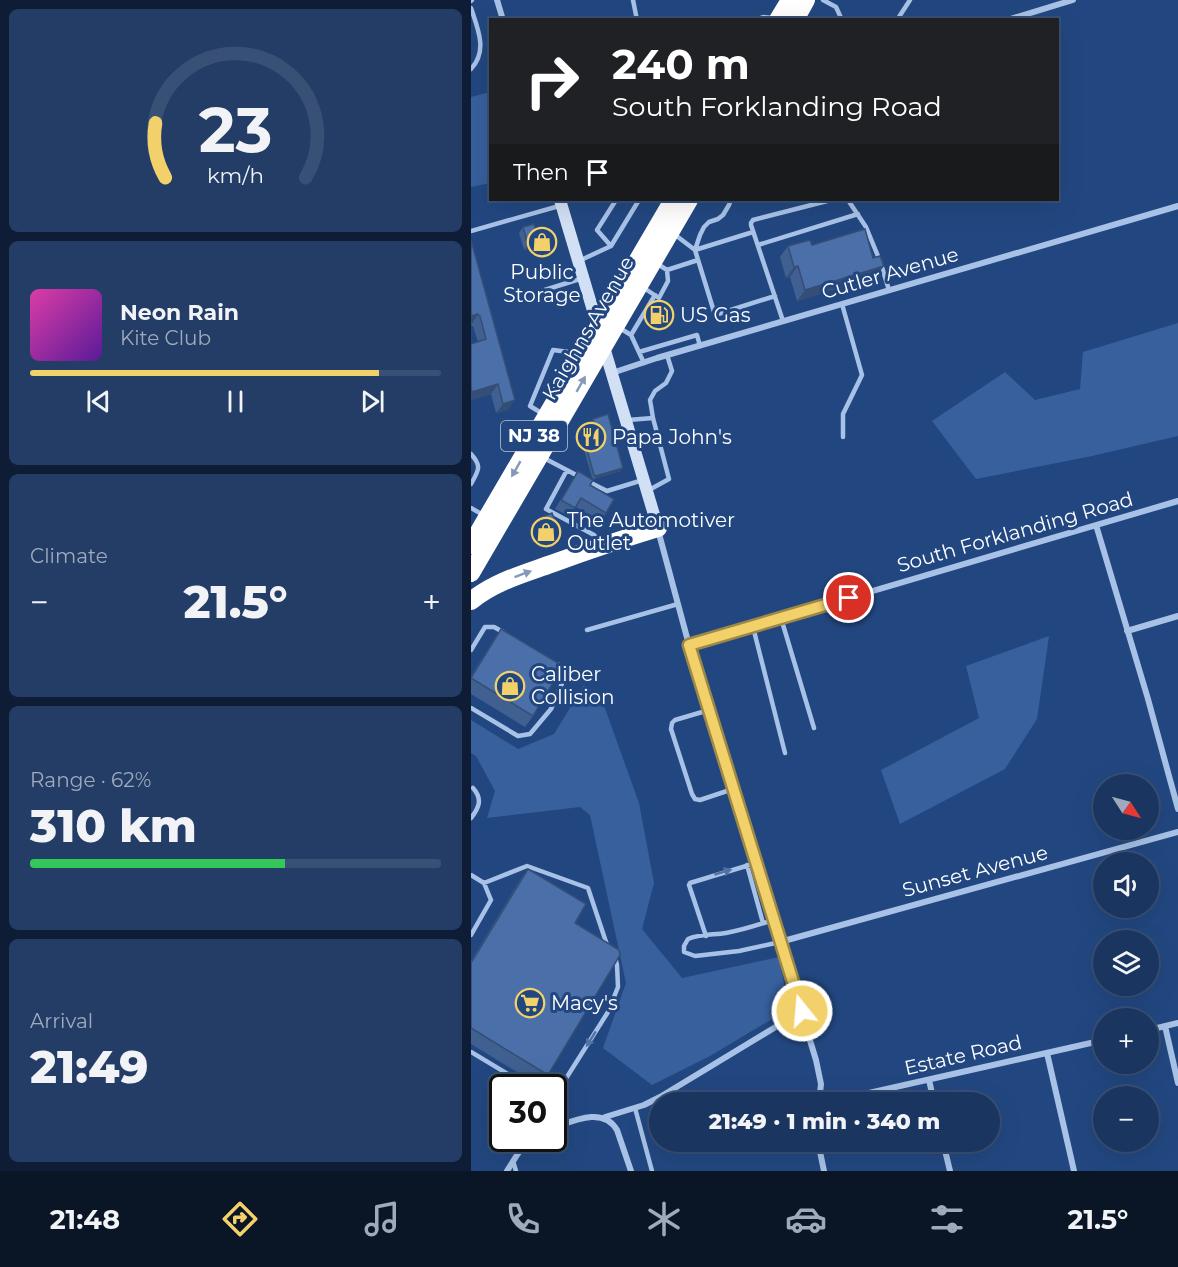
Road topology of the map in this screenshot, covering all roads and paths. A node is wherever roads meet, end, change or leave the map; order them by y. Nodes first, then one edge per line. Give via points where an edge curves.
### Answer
1 (497, 0) edge
2 (633, 0) edge
3 (790, 0) edge
4 (806, 0) edge
5 (823, 0) edge
6 (840, 0) edge
7 (910, 0) edge
8 (1073, 0) edge
9 (836, 7) junction
10 (471, 8) edge
11 (502, 18) edge
12 (637, 18) edge
13 (780, 18) edge
14 (796, 18) edge
15 (841, 18) edge
16 (898, 18) edge
17 (1014, 18) edge
18 (471, 69) edge
19 (614, 201) edge
20 (638, 201) edge
21 (673, 201) edge
22 (688, 201) edge
23 (731, 201) edge
24 (827, 201) edge
25 (849, 201) edge
26 (561, 202) edge
27 (1178, 206) edge
28 (858, 214) junction
29 (471, 231) edge
30 (671, 231) junction
31 (753, 232) junction
32 (757, 245) junction
33 (611, 246) junction
34 (695, 250) junction
35 (698, 260) junction
36 (578, 261) junction
37 (660, 266) junction
38 (583, 278) junction
39 (639, 286) junction
40 (889, 290) junction
41 (532, 294) dead end
42 (655, 295) junction
43 (775, 296) junction
44 (842, 304) junction
45 (783, 321) junction
46 (615, 329) junction
47 (603, 346) junction
48 (700, 346) junction
49 (639, 352) junction
50 (583, 353) junction
51 (667, 355) junction
52 (643, 363) junction
53 (611, 373) junction
54 (546, 416) junction
55 (653, 418) junction
56 (625, 420) junction
57 (843, 437) dead end
58 (471, 453) edge
59 (539, 456) junction
60 (567, 470) junction
61 (471, 484) edge
62 (645, 486) junction
63 (1178, 501) edge
64 (476, 512) edge
65 (1096, 525) junction
66 (658, 528) junction
67 (471, 545) edge
68 (602, 546) junction
69 (471, 573) edge
70 (471, 601) edge
71 (678, 604) junction
72 (1178, 616) edge
73 (781, 618) junction
74 (753, 627) junction
75 (587, 630) dead end
76 (1127, 631) junction
77 (504, 633) edge
78 (689, 645) junction
79 (471, 650) edge
80 (555, 662) edge
81 (471, 708) edge
82 (709, 711) junction
83 (814, 728) dead end
84 (785, 753) dead end
85 (473, 788) dead end
86 (733, 789) junction
87 (1178, 809) edge
88 (471, 818) edge
89 (1178, 832) edge
90 (756, 863) junction
91 (747, 865) junction
92 (471, 875) edge
93 (485, 883) junction
94 (773, 920) junction
95 (763, 923) junction
96 (471, 934) edge
97 (706, 936) junction
98 (780, 942) junction
99 (608, 948) edge
100 (612, 953) edge
101 (802, 1011) junction
102 (1178, 1023) edge
103 (1165, 1026) junction
104 (1159, 1028) edge
105 (1093, 1043) edge
106 (471, 1052) edge
107 (1047, 1053) junction
108 (508, 1074) edge
109 (567, 1076) edge
110 (929, 1080) junction
111 (1178, 1083) edge
112 (820, 1092) edge
113 (874, 1092) edge
114 (932, 1092) edge
115 (635, 1108) junction
116 (605, 1118) junction
117 (567, 1124) edge
118 (519, 1152) edge
119 (819, 1152) edge
120 (945, 1152) edge
121 (513, 1161) junction
122 (507, 1171) edge
123 (516, 1171) edge
124 (631, 1171) edge
125 (652, 1171) edge
126 (824, 1171) edge
127 (950, 1171) edge
128 (1074, 1171) edge

1 - 11 street
2 - 12 lane
3 - 13 highway
4 - 14 highway
5 - 9 lane
6 - 9 lane
7 - 16 lane
8 - 17 street
9 - 15 lane
10 - 18 lane via 481,50
19 - 33 lane via 597,230
20 - 33 lane
21 - 46 highway, Kaighns Avenue / NJ 38
22 - 30 highway, Kaighns Avenue / NJ 38
23 - 34 lane via 723,215 704,227
24 - 31 lane via 753,220
25 - 28 lane
26 - 29 lane
26 - 36 street
27 - 40 street, Cutler Avenue
28 - 32 lane
28 - 40 lane
30 - 34 lane
30 - 37 highway, Kaighns Avenue / NJ 38
31 - 32 lane
31 - 34 lane
32 - 43 lane
33 - 36 lane
34 - 35 lane
35 - 37 lane
35 - 43 lane via 714,315
36 - 38 street
37 - 39 highway, Kaighns Avenue / NJ 38
37 - 42 lane via 668,281 659,298
38 - 41 lane
38 - 46 street
39 - 42 lane
39 - 46 highway, Kaighns Avenue / NJ 38
40 - 44 street, Cutler Avenue
42 - 46 lane
43 - 45 lane
44 - 45 street, Cutler Avenue
44 - 57 lane via 862,375 843,414
45 - 48 street, Cutler Avenue
46 - 47 highway, Kaighns Avenue / NJ 38
46 - 49 lane
46 - 50 highway, Kaighns Avenue / NJ 38
47 - 53 street
59 -> 47 highway, Kaighns Avenue / NJ 38
48 - 49 lane via 697,334
48 - 51 street, Cutler Avenue
49 - 52 lane
50 - 54 highway, Kaighns Avenue / NJ 38
50 - 54 lane via 553,350 530,406
51 - 52 street, Cutler Avenue
51 - 55 lane via 672,371 650,400
52 - 53 street, Cutler Avenue
53 - 56 street
54 -> 64 highway, Kaighns Avenue / NJ 38
55 - 56 lane
55 - 62 lane via 669,479
56 - 62 street
58 - 61 lane via 479,468
59 - 60 lane
59 - 69 highway, Kaighns Avenue / NJ 38
60 - 62 lane via 607,491
60 - 68 lane via 546,509 594,534
62 - 66 street
63 - 65 street, South Forklanding Road
64 - 67 highway, Kaighns Avenue / NJ 38
65 - 73 street, South Forklanding Road
65 - 76 street
66 - 68 highway
66 - 71 street
70 -> 68 highway via 501,582
71 - 75 lane
71 - 78 street
72 - 76 street
73 - 74 street, South Forklanding Road
73 - 83 lane
74 - 78 street, South Forklanding Road
74 - 84 lane
76 - 87 street
77 - 79 lane via 485,627
78 - 82 street
80 - 81 lane via 567,672 551,709 530,734 518,736
82 - 86 street
82 - 86 lane via 675,720 671,729 695,799
85 - 88 lane via 479,796 479,806
86 - 90 street
89 - 98 street, Sunset Avenue
90 - 91 lane
90 - 94 street
91 - 95 lane
97 -> 91 lane via 690,883
92 - 93 lane
93 - 96 lane via 491,900
93 - 99 lane via 527,866 588,888
94 - 95 lane
94 - 98 street
95 - 97 lane
97 - 98 lane via 688,939 684,952 695,956
98 - 101 street
100 -> 109 lane via 616,958 618,987 608,1012
101 - 112 street via 819,1071
101 - 115 street via 666,1094
102 - 103 street
103 - 104 street
103 - 111 street
105 - 107 street, Estate Road
106 - 108 lane
107 - 110 street, Estate Road
107 - 128 street
110 - 113 street, Estate Road
110 - 114 street
115 - 116 street
115 - 125 lane
116 - 117 street via 589,1117
116 - 124 street via 617,1130
118 - 121 street
119 - 126 street
120 - 127 street
121 - 122 street
121 - 123 lane

